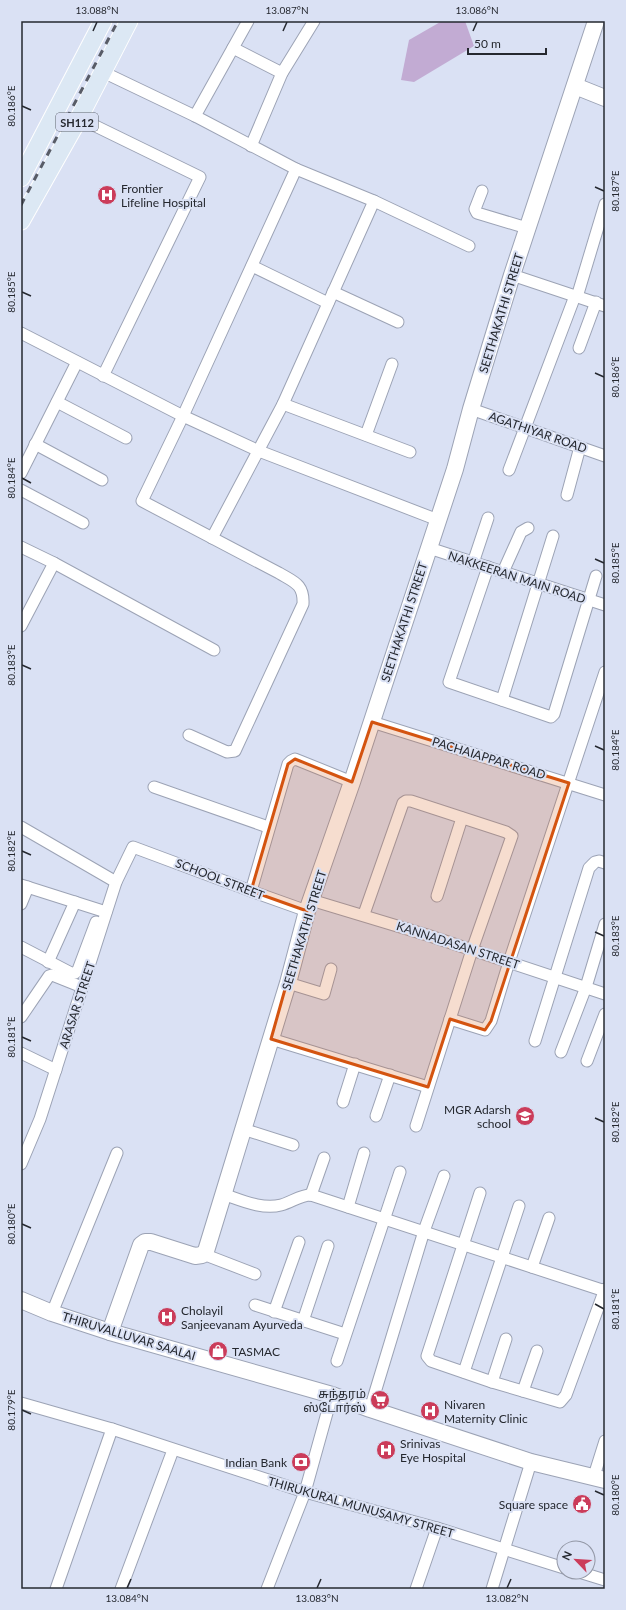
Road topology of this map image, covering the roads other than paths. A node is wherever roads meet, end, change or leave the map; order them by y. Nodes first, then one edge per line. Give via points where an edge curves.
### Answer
1 (103, 21) edge
2 (129, 21) edge
3 (248, 21) edge
4 (314, 21) edge
5 (596, 21) edge
6 (233, 48) junction
7 (102, 72) junction
8 (282, 73) junction
9 (575, 86) junction
10 (605, 98) edge
11 (195, 116) junction
12 (79, 118) junction
13 (251, 146) junction
14 (296, 169) junction
15 (21, 178) edge
16 (482, 191) dead end
17 (374, 201) junction
18 (605, 204) edge
19 (22, 217) edge
20 (527, 228) junction
21 (470, 246) dead end
22 (252, 266) junction
23 (512, 275) junction
24 (333, 292) junction
25 (576, 296) junction
26 (328, 303) junction
27 (600, 304) edge
28 (398, 322) dead end
29 (21, 333) edge
30 (579, 348) dead end
31 (77, 362) junction
32 (392, 364) dead end
33 (103, 376) junction
34 (57, 402) junction
35 (283, 404) junction
36 (471, 409) junction
37 (183, 416) junction
38 (525, 428) junction
39 (366, 434) junction
40 (126, 438) dead end
41 (35, 444) junction
42 (580, 447) junction
43 (259, 451) junction
44 (410, 452) dead end
45 (605, 456) edge
46 (509, 470) dead end
47 (21, 473) edge
48 (102, 480) dead end
49 (21, 490) edge
50 (567, 495) dead end
51 (488, 518) dead end
52 (438, 520) junction
53 (82, 523) dead end
54 (528, 528) dead end
55 (553, 536) dead end
56 (212, 538) junction
57 (21, 547) edge
58 (429, 548) junction
59 (473, 562) junction
60 (54, 563) junction
61 (488, 568) junction
62 (504, 572) junction
63 (596, 576) dead end
64 (539, 584) junction
65 (588, 600) junction
66 (605, 605) edge
67 (21, 626) edge
68 (214, 650) dead end
69 (605, 672) edge
70 (502, 700) junction
71 (372, 722) junction
72 (189, 735) dead end
73 (352, 782) junction
74 (569, 783) junction
75 (154, 787) dead end
76 (605, 795) edge
77 (462, 818) junction
78 (21, 827) edge
79 (268, 827) junction
80 (133, 847) joint
81 (605, 863) edge
82 (116, 882) junction
83 (25, 886) edge
84 (250, 891) junction
85 (437, 896) dead end
86 (75, 902) junction
87 (21, 904) edge
88 (309, 905) junction
89 (103, 911) junction
90 (364, 914) junction
91 (605, 924) edge
92 (21, 947) edge
93 (472, 950) junction
94 (48, 962) junction
95 (509, 962) junction
96 (331, 969) dead end
97 (556, 977) junction
98 (288, 983) junction
99 (82, 987) junction
100 (586, 987) junction
101 (605, 994) edge
102 (605, 1014) edge
103 (21, 1017) edge
104 (450, 1019) junction
105 (271, 1039) junction
106 (535, 1041) dead end
107 (561, 1052) dead end
108 (21, 1053) edge
109 (588, 1061) dead end
110 (355, 1064) junction
111 (56, 1070) junction
112 (390, 1075) junction
113 (428, 1087) junction
114 (343, 1102) dead end
115 (376, 1116) dead end
116 (416, 1126) dead end
117 (243, 1129) junction
118 (293, 1145) dead end
119 (117, 1153) dead end
120 (364, 1153) dead end
121 (324, 1158) dead end
122 (21, 1164) edge
123 (400, 1172) dead end
124 (444, 1176) dead end
125 (480, 1193) dead end
126 (223, 1194) junction
127 (311, 1194) junction
128 (519, 1206) dead end
129 (348, 1207) junction
130 (550, 1218) dead end
131 (384, 1219) junction
132 (424, 1232) junction
133 (299, 1242) dead end
134 (464, 1245) junction
135 (328, 1246) dead end
136 (204, 1254) junction
137 (502, 1257) junction
138 (532, 1267) junction
139 (255, 1274) dead end
140 (605, 1290) edge
141 (21, 1300) edge
142 (255, 1306) dead end
143 (274, 1312) junction
144 (52, 1313) junction
145 (303, 1320) junction
146 (110, 1332) junction
147 (346, 1334) junction
148 (506, 1339) dead end
149 (537, 1351) dead end
150 (336, 1361) dead end
151 (464, 1372) junction
152 (492, 1382) junction
153 (523, 1391) junction
154 (332, 1395) junction
155 (21, 1403) edge
156 (370, 1409) junction
157 (112, 1429) junction
158 (605, 1441) edge
159 (173, 1450) junction
160 (531, 1462) junction
161 (599, 1478) edge
162 (304, 1492) junction
163 (437, 1528) junction
164 (504, 1550) junction
165 (556, 1566) edge
166 (56, 1589) edge
167 (121, 1589) edge
168 (267, 1589) edge
169 (416, 1589) edge
170 (492, 1589) edge

1 - 15 main road, SH112
2 - 7 main road, SH112
3 - 6 street
4 - 8 street
5 - 9 street, SEETHAKATHI STREET
6 - 8 street
6 - 11 street
7 - 11 street
7 - 12 main road, SH112
8 - 13 street
9 - 10 street
9 - 20 street, SEETHAKATHI STREET
11 - 13 street
12 - 19 main road, SH112
12 - 33 street via 200,177
13 - 14 street
14 - 17 street
14 - 22 street
16 - 20 street via 475,209 477,213
17 - 21 street
17 - 24 street
18 - 25 street
20 - 23 street, SEETHAKATHI STREET
22 - 26 street
22 - 37 street
23 - 25 street
23 - 36 street, SEETHAKATHI STREET
24 - 26 street
24 - 28 street
25 - 27 street
25 - 38 street
26 - 35 street
27 - 30 street
29 - 31 street
31 - 33 street
31 - 34 street
32 - 39 street
33 - 37 street
34 - 40 street
34 - 41 street
35 - 39 street
35 - 43 street
36 - 38 street, AGATHIYAR ROAD
36 - 52 street, SEETHAKATHI STREET
37 - 43 street
37 - 56 street via 142,501
38 - 42 street, AGATHIYAR ROAD
38 - 46 street
39 - 44 street
41 - 47 street
41 - 48 street
42 - 45 street, AGATHIYAR ROAD
42 - 50 street
43 - 52 street
43 - 56 street
49 - 53 street
51 - 59 street
52 - 58 street, SEETHAKATHI STREET
54 - 62 street via 521,532
55 - 64 street
56 - 72 street via 298,585 302,591 303,604 235,751 227,752
57 - 60 street
58 - 59 street, NAKKEERAN MAIN ROAD
58 - 71 street, SEETHAKATHI STREET
59 - 61 street, NAKKEERAN MAIN ROAD
60 - 67 street
60 - 68 street
61 - 62 street, NAKKEERAN MAIN ROAD
61 - 70 street via 449,682
62 - 64 street, NAKKEERAN MAIN ROAD
63 - 65 street
64 - 65 street, NAKKEERAN MAIN ROAD
64 - 70 street
65 - 66 street, NAKKEERAN MAIN ROAD
65 - 70 street via 554,714 549,716
69 - 74 street
71 - 73 street, SEETHAKATHI STREET
71 - 74 street, PACHAIAPPAR ROAD
73 - 79 street via 295,759 291,761
73 - 88 street, SEETHAKATHI STREET
74 - 76 street, PACHAIAPPAR ROAD
74 - 95 street
75 - 79 street
77 - 85 street
77 - 90 street via 411,801 403,803
77 - 93 street via 512,836
78 - 82 street
79 - 84 street
80 - 82 street, ARASAR STREET
80 - 84 street, SCHOOL STREET
81 - 97 street via 595,862 589,868
82 - 89 street, ARASAR STREET
83 - 86 street
83 - 87 street
84 - 88 street, SCHOOL STREET
86 - 89 street
86 - 94 street
88 - 90 street, KANNADASAN STREET
88 - 98 street, SEETHAKATHI STREET
89 - 94 street via 75,973
89 - 99 street, ARASAR STREET
90 - 93 street, KANNADASAN STREET
91 - 100 street
92 - 94 street
93 - 95 street, KANNADASAN STREET
93 - 104 street
95 - 97 street, KANNADASAN STREET
95 - 104 street via 491,1021 485,1030
96 - 98 street via 324,994
97 - 100 street, KANNADASAN STREET
97 - 106 street
98 - 105 street, SEETHAKATHI STREET
99 - 103 street via 49,976
99 - 111 street, ARASAR STREET
100 - 101 street, KANNADASAN STREET
100 - 107 street
102 - 109 street
104 - 113 street
105 - 110 street
105 - 117 street, SEETHAKATHI STREET
108 - 111 street
110 - 112 street
110 - 114 street
111 - 122 street, ARASAR STREET via 40,1119
112 - 113 street
112 - 115 street
113 - 116 street
117 - 118 street
117 - 126 street, SEETHAKATHI STREET
119 - 144 street
120 - 129 street
121 - 127 street
123 - 131 street
124 - 132 street
125 - 134 street
126 - 127 street via 272,1207
126 - 136 street, SEETHAKATHI STREET
127 - 129 street
128 - 137 street
129 - 131 street
130 - 138 street
131 - 132 street
131 - 147 street
132 - 134 street
132 - 156 street
133 - 143 street
134 - 137 street
134 - 151 street via 427,1356 431,1361
135 - 145 street
136 - 139 street
136 - 146 street via 195,1256 151,1242 141,1245
137 - 138 street
137 - 151 street
138 - 140 street
140 - 153 street via 562,1400 556,1401
141 - 144 street, THIRUVALLUVAR SAALAI
142 - 143 street
143 - 145 street
144 - 146 street, THIRUVALLUVAR SAALAI
145 - 147 street
146 - 154 street, THIRUVALLUVAR SAALAI
147 - 150 street
148 - 152 street
149 - 153 street
151 - 152 street
152 - 153 street
154 - 156 street, THIRUVALLUVAR SAALAI
154 - 162 street
155 - 157 street, THIRUKURAL MUNUSAMY STREET
156 - 160 street, THIRUVALLUVAR SAALAI
157 - 159 street, THIRUKURAL MUNUSAMY STREET
157 - 166 street
158 - 161 street
159 - 162 street, THIRUKURAL MUNUSAMY STREET
159 - 167 street
160 - 161 street, THIRUVALLUVAR SAALAI
160 - 164 street
162 - 163 street, THIRUKURAL MUNUSAMY STREET
162 - 168 street
163 - 164 street, THIRUKURAL MUNUSAMY STREET
163 - 169 street
164 - 165 street, THIRUKURAL MUNUSAMY STREET
164 - 170 street

